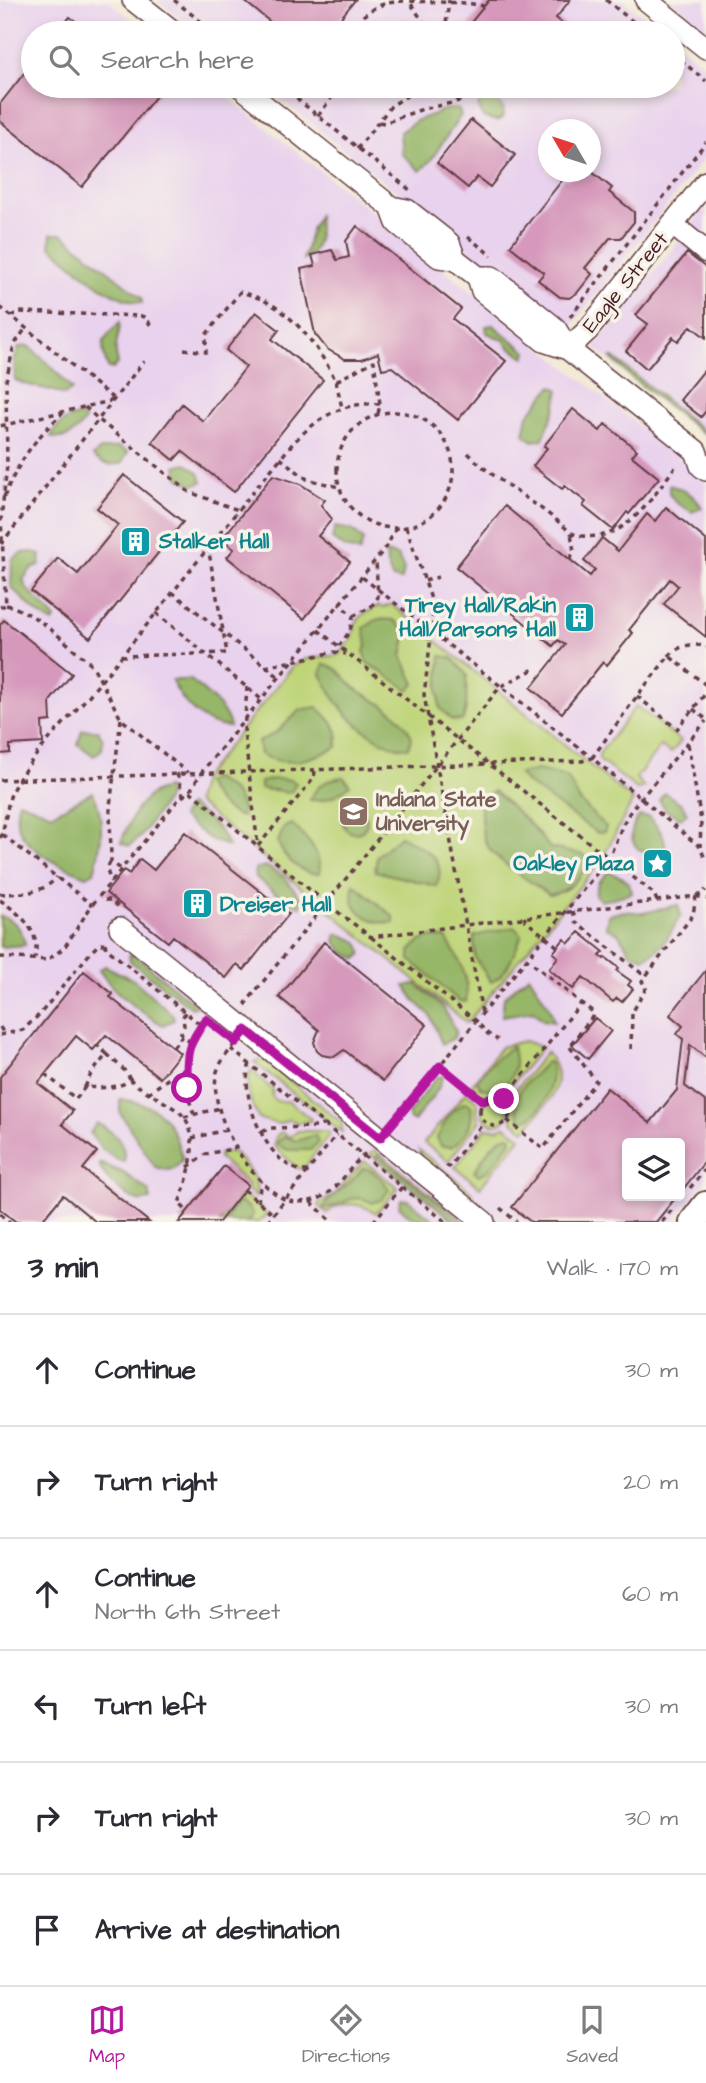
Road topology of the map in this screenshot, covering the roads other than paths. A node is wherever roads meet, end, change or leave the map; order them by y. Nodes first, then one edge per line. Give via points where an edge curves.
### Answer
1 (133, 0) edge
2 (646, 0) edge
3 (159, 21) edge
4 (672, 21) edge
5 (685, 31) edge
6 (706, 48) edge
7 (255, 98) edge
8 (706, 182) edge
9 (672, 225) junction
10 (706, 252) edge
11 (568, 349) junction
12 (701, 451) edge
13 (706, 470) edge
14 (111, 940) road end
15 (706, 1205) edge
16 (484, 1222) edge
17 (692, 1222) edge

1 - 3 street
2 - 4 street
5 - 6 street
7 - 11 street via 391,207 407,210 449,243 455,259 478,277 492,277 555,328
8 - 9 street, Eagle Street
9 - 10 street
9 - 11 street, Eagle Street
11 - 12 street
12 - 13 street via 701,466
14 - 16 street via 246,1030
15 - 17 main road

